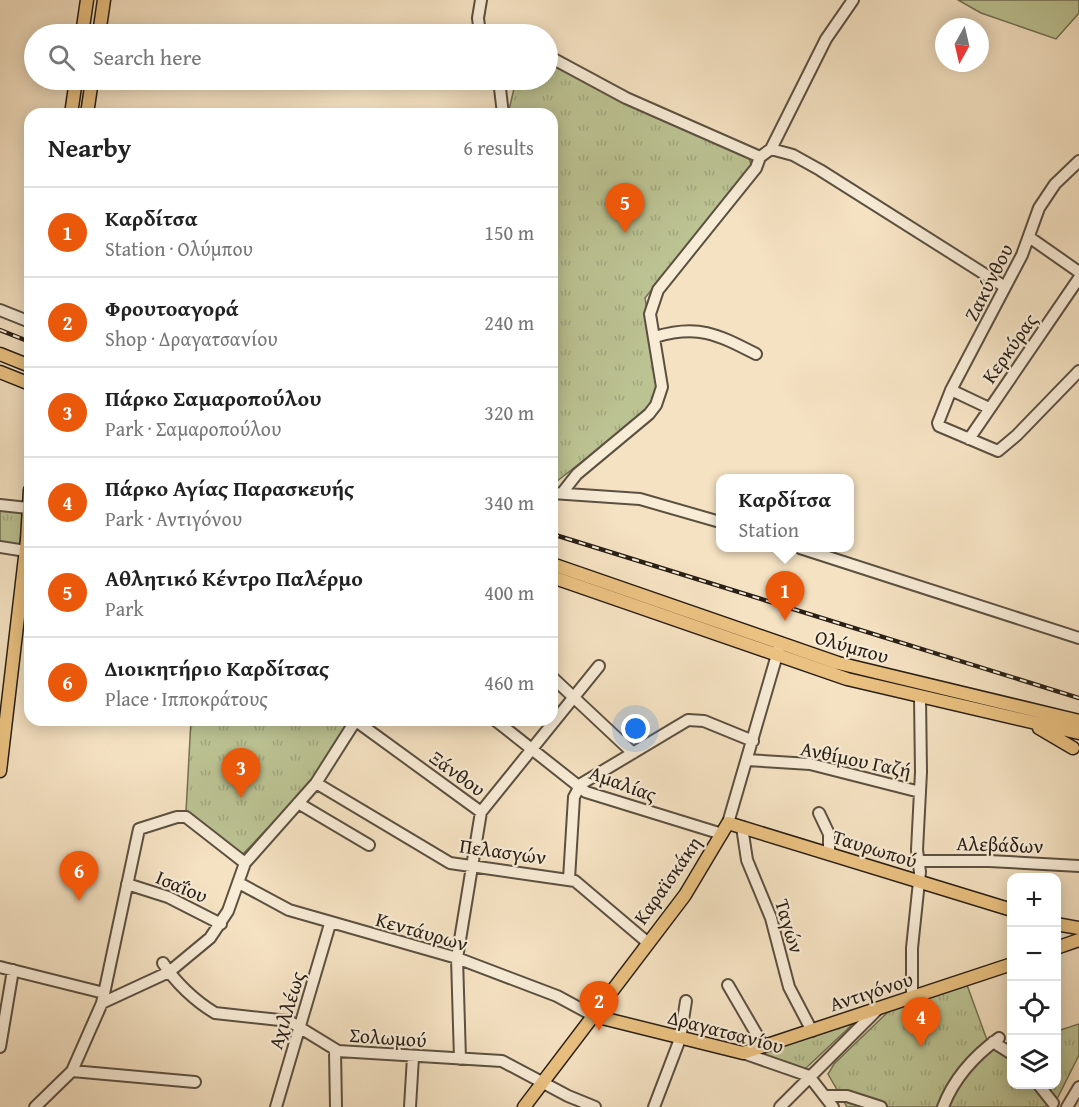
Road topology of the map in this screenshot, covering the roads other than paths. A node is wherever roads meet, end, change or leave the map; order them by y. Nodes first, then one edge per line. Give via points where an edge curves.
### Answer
1 (87, 0) edge
2 (104, 0) edge
3 (481, 0) edge
4 (853, 0) edge
5 (83, 24) edge
6 (100, 24) edge
7 (479, 24) edge
8 (558, 61) edge
9 (75, 90) edge
10 (91, 90) edge
11 (501, 90) edge
12 (72, 108) edge
13 (88, 108) edge
14 (502, 108) edge
15 (771, 149) junction
16 (760, 158) junction
17 (1079, 161) edge
18 (1029, 237) junction
19 (1079, 272) edge
20 (1079, 278) edge
21 (1005, 287) junction
22 (0, 310) edge
23 (24, 320) edge
24 (655, 337) junction
25 (0, 354) edge
26 (756, 354) dead end
27 (24, 364) edge
28 (1079, 371) edge
29 (0, 372) edge
30 (24, 382) edge
31 (951, 390) junction
32 (989, 408) junction
33 (969, 439) junction
34 (558, 492) edge
35 (558, 493) edge
36 (0, 505) edge
37 (24, 508) edge
38 (716, 521) edge
39 (24, 542) edge
40 (0, 547) edge
41 (812, 552) edge
42 (24, 563) edge
43 (558, 566) edge
44 (558, 579) edge
45 (1079, 638) edge
46 (778, 650) junction
47 (599, 666) dead end
48 (558, 682) edge
49 (575, 696) junction
50 (920, 698) junction
51 (558, 716) edge
52 (1014, 717) junction
53 (1079, 721) edge
54 (352, 726) edge
55 (364, 726) edge
56 (502, 726) edge
57 (549, 726) edge
58 (2, 727) edge
59 (1079, 733) edge
60 (753, 741) junction
61 (530, 748) junction
62 (1076, 749) edge
63 (633, 753) junction
64 (747, 760) junction
65 (0, 771) edge
66 (316, 783) junction
67 (578, 786) junction
68 (920, 792) junction
69 (298, 803) junction
70 (481, 812) junction
71 (819, 813) dead end
72 (742, 827) junction
73 (725, 829) junction
74 (369, 845) dead end
75 (829, 854) junction
76 (920, 861) junction
77 (245, 863) junction
78 (1079, 866) edge
79 (471, 868) junction
80 (569, 879) junction
81 (920, 882) junction
82 (127, 884) junction
83 (239, 884) junction
84 (1007, 909) edge
85 (221, 924) junction
86 (330, 924) junction
87 (1061, 925) edge
88 (1079, 928) edge
89 (1079, 940) edge
90 (647, 942) junction
91 (1061, 946) edge
92 (457, 958) junction
93 (1007, 965) edge
94 (0, 967) edge
95 (166, 968) junction
96 (13, 970) junction
97 (728, 985) dead end
98 (103, 998) junction
99 (912, 998) junction
100 (686, 1001) dead end
101 (878, 1009) junction
102 (594, 1016) junction
103 (300, 1026) junction
104 (812, 1031) junction
105 (680, 1039) junction
106 (0, 1047) edge
107 (764, 1047) junction
108 (1007, 1050) edge
109 (335, 1051) junction
110 (743, 1053) junction
111 (413, 1057) junction
112 (460, 1059) junction
113 (72, 1071) junction
114 (809, 1076) junction
115 (195, 1082) dead end
116 (542, 1083) junction
117 (1079, 1087) edge
118 (1042, 1089) edge
119 (827, 1096) junction
120 (1053, 1103) dead end
121 (35, 1107) edge
122 (276, 1107) edge
123 (336, 1107) edge
124 (410, 1107) edge
125 (524, 1107) edge
126 (595, 1107) edge
127 (654, 1107) edge
128 (780, 1107) edge
129 (833, 1107) edge
130 (881, 1107) edge
131 (943, 1107) edge
132 (1067, 1107) edge

1 - 5 main road
2 - 6 main road
3 - 7 street
4 - 15 street via 826,39
8 - 16 street via 626,98
9 - 12 main road
10 - 13 main road
11 - 14 street
15 - 16 street
15 - 21 street via 796,156 820,170
16 - 24 street via 658,290 650,314
17 - 18 street, Ζακύνθου via 1048,193
18 - 19 street
18 - 21 street, Ζακύνθου
20 - 32 street, Κερκύρας
21 - 31 street, Ζακύνθου
22 - 23 street
24 - 26 street via 683,330 707,331
24 - 34 street via 662,387 656,405
25 - 27 main road
28 - 33 street via 1001,450
29 - 30 main road
31 - 32 street
31 - 33 street, Ζακύνθου via 938,419 939,426
32 - 33 street, Κερκύρας
35 - 38 street via 640,499
36 - 37 street
39 - 40 street
41 - 45 street
42 - 58 main road
43 - 46 main road, Ολύμπου
44 - 46 main road, Ολύμπου
46 - 50 main road, Ολύμπου via 847,679
46 - 53 main road, Ολύμπου
46 - 60 street, Καραϊσκάκη
47 - 49 street
48 - 49 street
49 - 51 street
49 - 63 street
50 - 52 main road, Ολύμπου
50 - 68 street
52 - 59 main road, Ολύμπου
52 - 62 main road
54 - 66 street
55 - 70 street, Ξάνθου
56 - 61 street, Αμαλίας
57 - 61 street
58 - 65 main road
60 - 63 street via 691,720
60 - 64 street, Καραϊσκάκη
61 - 67 street, Αμαλίας
61 - 70 street
63 - 67 street
64 - 68 street, Ανθίμου Γαζή via 810,764
64 - 73 street, Καραϊσκάκη
66 - 69 street
66 - 79 street, Πελασγών via 450,863
67 - 73 street, Αμαλίας via 602,798
67 - 80 street via 573,803
68 - 76 street
69 - 74 street
69 - 77 street
70 - 79 street
71 - 75 street via 829,834
72 - 73 main road, Ταυρωπού
72 - 75 main road, Ταυρωπού
72 - 104 street, Ταγών via 747,860 771,918 789,987
73 - 90 main road, Καραϊσκάκη via 685,895
75 - 81 main road, Ταυρωπού
76 - 78 street, Αλεβάδων
76 - 81 street
77 - 82 street via 180,816 139,829
77 - 83 street
79 - 80 street, Πελασγών
79 - 92 street
80 - 90 street, Πελασγών via 584,887
81 - 84 main road, Ταυρωπού
81 - 99 street via 912,948
82 - 85 street, Ισαΐου via 168,897
82 - 98 street
83 - 85 street
83 - 86 street, Κεντάυρων via 283,908
85 - 95 street via 206,943
86 - 92 street, Κεντάυρων
86 - 103 street, Αχιλλέως
87 - 88 main road
89 - 91 main road
90 - 102 main road, Καραϊσκάκη
92 - 102 street, Κεντάυρων via 557,996
92 - 112 street
93 - 99 main road, Αντιγόνου
94 - 96 street
95 - 98 street
95 - 103 street, Σολωμού via 214,1013 289,1021
96 - 98 street
96 - 106 street
97 - 107 street
98 - 113 street
99 - 101 main road, Αντιγόνου
100 - 105 street
101 - 104 main road, Αντιγόνου
101 - 114 street
102 - 105 main road, Δραγατσανίου
102 - 116 main road, Καραϊσκάκη
103 - 109 street, Σολωμού
103 - 122 street, Αχιλλέως
104 - 107 main road, Αντιγόνου
105 - 110 main road, Δραγατσανίου
105 - 127 street
107 - 110 main road, Αντιγόνου
108 - 131 street via 996,1040 953,1084
109 - 111 street, Σολωμού
109 - 123 street
110 - 114 street, Δραγατσανίου
111 - 112 street, Σολωμού
111 - 124 street
112 - 116 street, Σολωμού via 502,1061
113 - 115 street
113 - 121 street
114 - 119 street, Δραγατσανίου
114 - 128 street
116 - 125 main road, Καραϊσκάκη
116 - 126 street, Σολωμού
117 - 132 street
118 - 120 street
119 - 129 street, Δραγατσανίου
119 - 130 street via 846,1096

